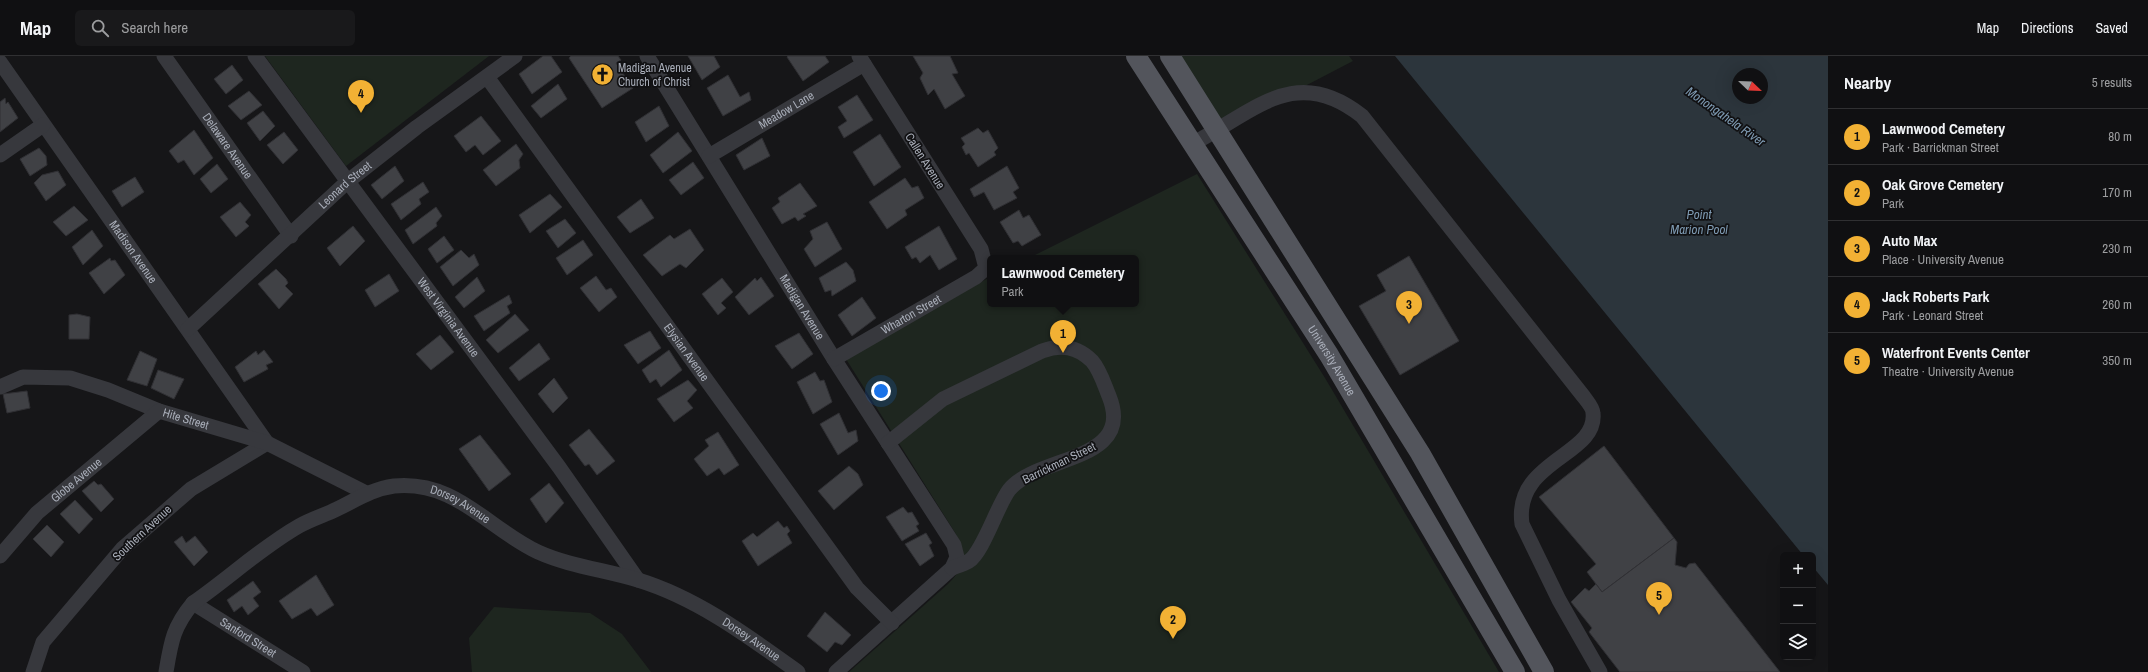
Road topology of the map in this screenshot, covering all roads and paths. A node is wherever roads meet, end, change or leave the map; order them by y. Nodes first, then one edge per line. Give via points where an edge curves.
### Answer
1 (164, 56) edge
2 (255, 56) edge
3 (515, 56) edge
4 (647, 56) edge
5 (1136, 56) edge
6 (1170, 56) edge
7 (861, 60) edge
8 (0, 62) edge
9 (487, 77) junction
10 (43, 125) junction
11 (1217, 132) junction
12 (1192, 144) junction
13 (0, 155) edge
14 (709, 156) junction
15 (347, 182) junction
16 (290, 236) junction
17 (986, 268) joint
18 (188, 329) junction
19 (834, 359) junction
20 (0, 387) edge
21 (159, 411) junction
22 (267, 443) junction
23 (888, 443) junction
24 (366, 492) junction
25 (0, 556) edge
26 (954, 563) junction
27 (638, 580) junction
28 (193, 603) junction
29 (892, 624) junction
30 (33, 672) edge
31 (166, 672) edge
32 (303, 672) edge
33 (798, 672) edge
34 (836, 672) edge
35 (1515, 672) edge
36 (1544, 672) edge
37 (1600, 672) edge

1 - 16 street, Delaware Avenue
2 - 15 street, West Virginia Avenue
3 - 9 street, Leonard Street
4 - 14 street, Madigan Avenue
5 - 12 main road, University Avenue
6 - 11 main road
7 - 14 street, Meadow Lane
7 - 17 street, Callen Avenue via 981,249
8 - 10 street, Madison Avenue
9 - 15 street, Leonard Street
9 - 29 street, Elysian Avenue via 857,588
10 - 13 street
10 - 18 street, Madison Avenue
11 - 12 street
11 - 36 main road via 1420,453
11 - 37 street via 1287,93 1328,95 1346,104 1362,116 1584,397 1593,412 1592,423 1585,436 1533,481 1523,498 1520,511 1522,524 1559,600
12 - 35 main road, University Avenue via 1329,356
14 - 19 street, Madigan Avenue
15 - 16 street, Leonard Street
15 - 27 street, West Virginia Avenue via 559,467
16 - 18 street, Leonard Street
17 - 19 street, Wharton Street via 976,277
18 - 22 street, Madison Avenue
19 - 23 street, Madigan Avenue
20 - 21 street, Hite Street via 23,377 70,378
21 - 22 street, Hite Street
21 - 25 street, Globe Avenue via 37,512
22 - 24 street, Hite Street
22 - 30 street, Southern Avenue via 191,489 122,549 43,642
23 - 26 street, Madigan Avenue via 954,545
23 - 26 street, Barrickman Street via 943,399 1042,351 1069,346 1096,366 1112,404 1113,420 1107,437 1096,447 1035,474 1010,489 970,561
24 - 27 street, Dorsey Avenue via 394,486 431,488 453,496 538,552
24 - 28 street, Dorsey Avenue via 300,526
26 - 29 street, Barrickman Street
27 - 33 street, Dorsey Avenue via 673,592 704,608
28 - 31 street, Dorsey Avenue via 182,616 171,640
28 - 32 street, Sanford Street
29 - 34 street, Barrickman Street

